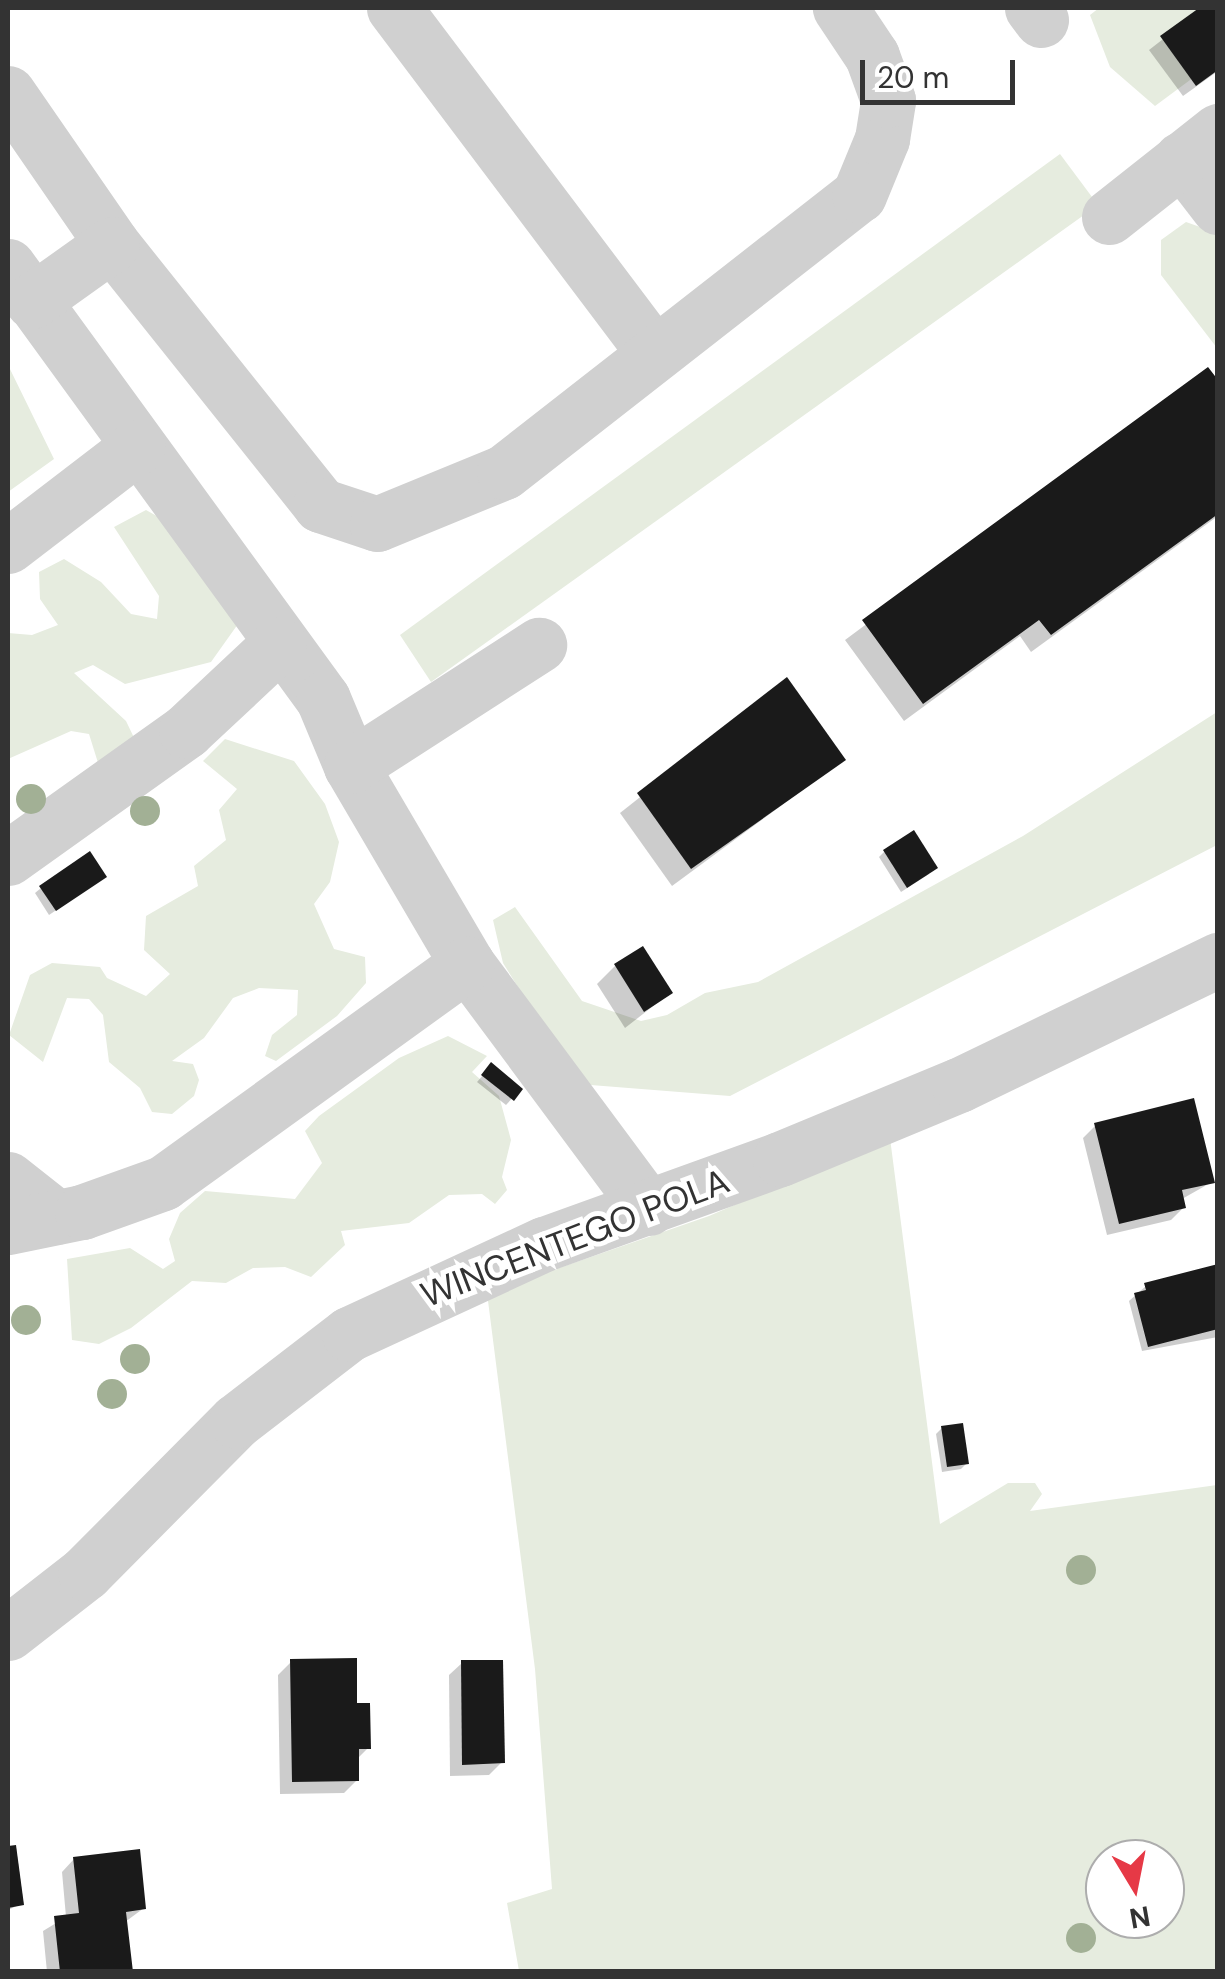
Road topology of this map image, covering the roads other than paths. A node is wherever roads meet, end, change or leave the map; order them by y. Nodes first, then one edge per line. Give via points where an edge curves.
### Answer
1 (394, 8) edge
2 (840, 8) edge
3 (8, 93) edge
4 (1199, 145) edge
5 (1218, 207) edge
6 (1109, 218) dead end
7 (112, 244) junction
8 (20, 283) edge
9 (654, 353) junction
10 (137, 447) junction
11 (8, 546) edge
12 (279, 644) junction
13 (539, 644) dead end
14 (351, 766) junction
15 (8, 858) edge
16 (1218, 960) edge
17 (467, 964) junction
18 (8, 1179) edge
19 (648, 1208) junction
20 (32, 1222) edge
21 (8, 1633) edge

1 - 9 street
2 - 9 street via 872,56 888,100 882,138 858,195
3 - 7 street
4 - 5 street
4 - 6 street
7 - 8 street
7 - 9 street via 320,505 378,524 504,472
8 - 10 street
10 - 11 street
10 - 12 street
12 - 14 street via 323,699
12 - 15 street via 186,732
13 - 14 street
14 - 17 street
16 - 19 street, WINCENTEGO POLA via 958,1086
17 - 19 street
17 - 20 street via 164,1182
18 - 20 street
19 - 21 street, WINCENTEGO POLA via 452,1282 349,1334 236,1422 85,1573

